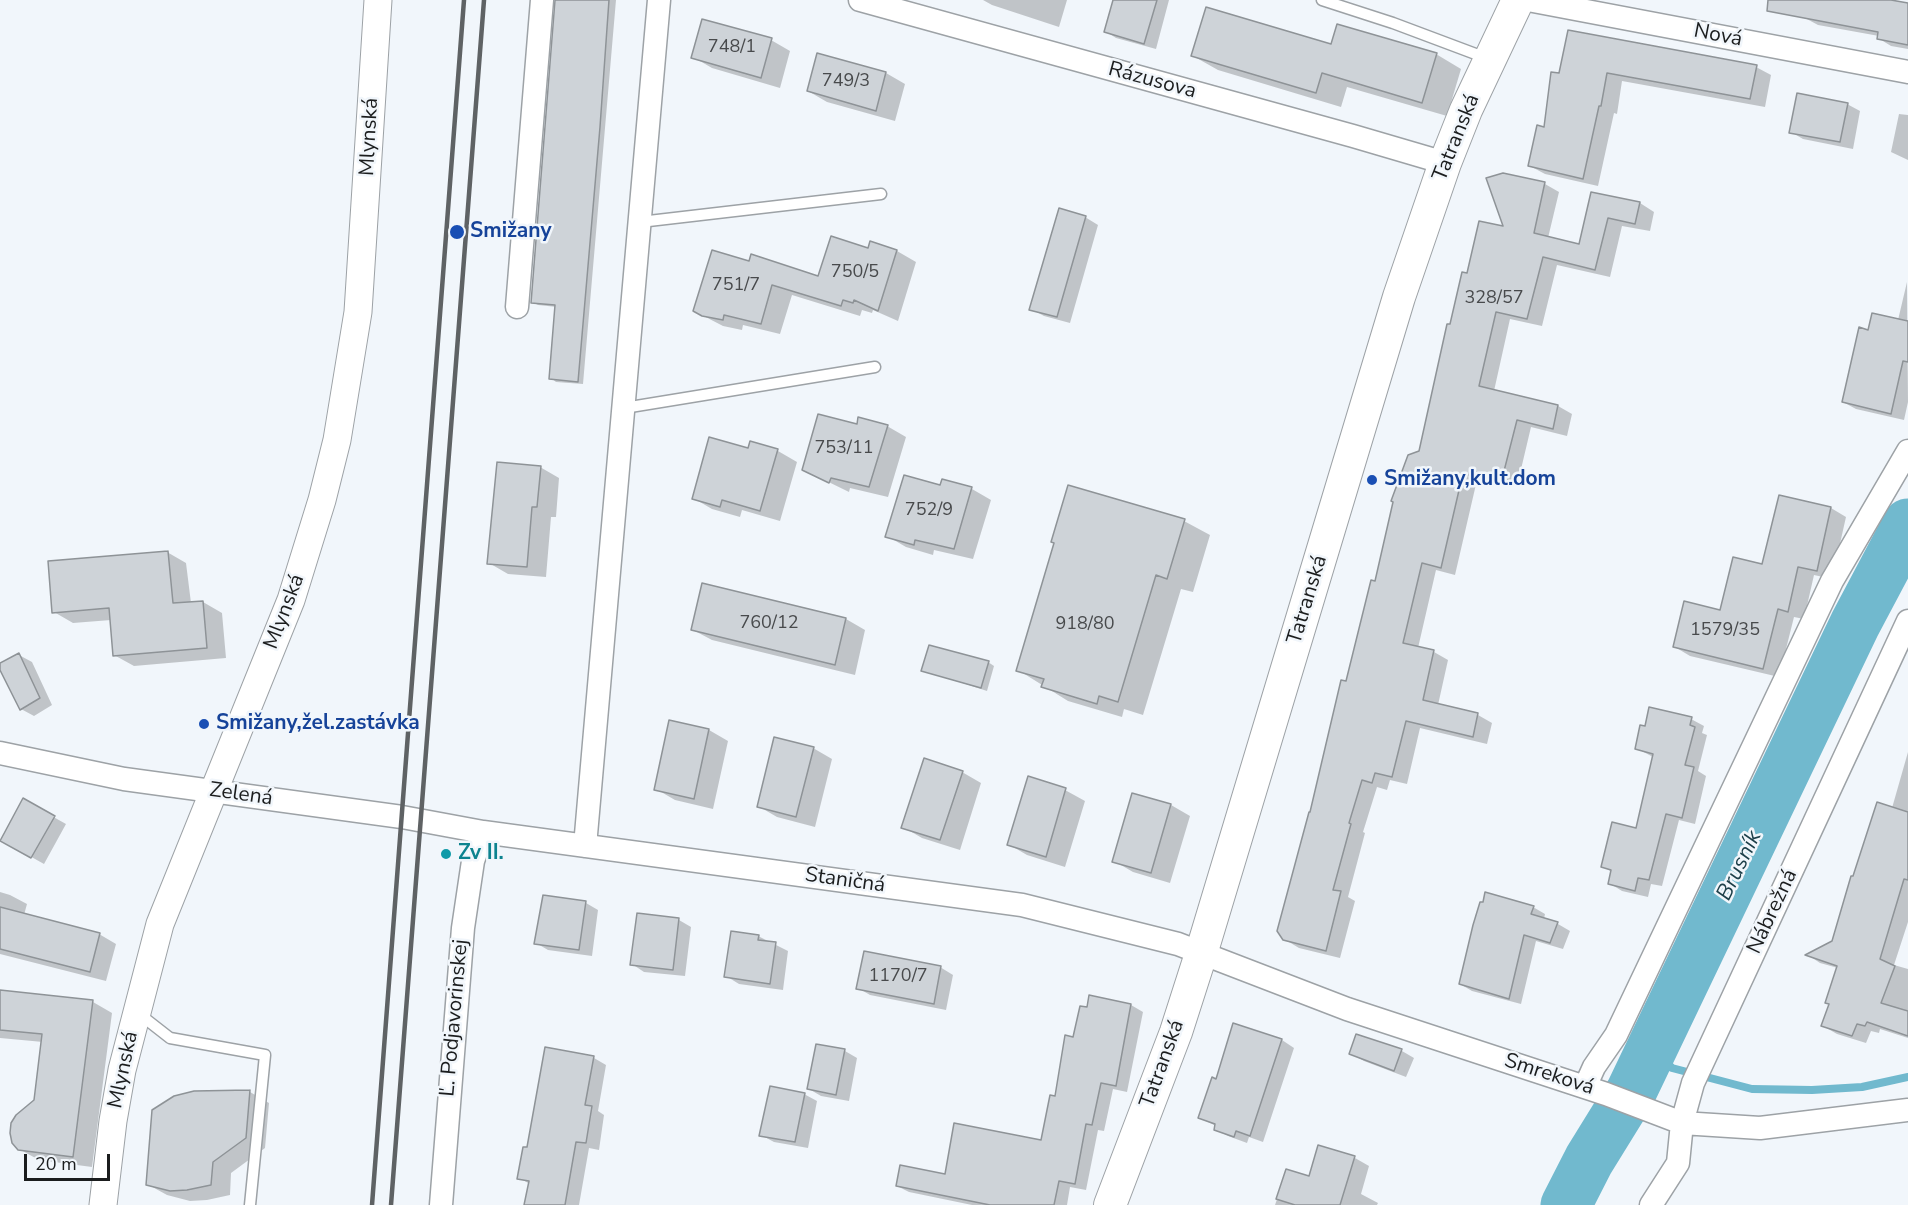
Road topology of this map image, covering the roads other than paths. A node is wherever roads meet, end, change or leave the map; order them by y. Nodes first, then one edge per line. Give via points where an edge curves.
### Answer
1 (378, 0) edge
2 (542, 0) edge
3 (659, 0) edge
4 (860, 0) edge
5 (1322, 0) edge
6 (1518, 0) edge
7 (1528, 0) edge
8 (920, 9) edge
9 (1489, 59) junction
10 (1908, 72) edge
11 (1444, 163) junction
12 (881, 194) dead end
13 (640, 222) junction
14 (517, 307) dead end
15 (875, 368) dead end
16 (624, 408) junction
17 (1908, 451) edge
18 (1908, 621) edge
19 (0, 753) edge
20 (214, 792) junction
21 (483, 832) junction
22 (585, 846) junction
23 (1202, 954) junction
24 (137, 1012) junction
25 (1585, 1087) junction
26 (1908, 1110) edge
27 (1682, 1123) junction
28 (103, 1205) edge
29 (250, 1205) edge
30 (441, 1205) edge
31 (1110, 1205) edge
32 (1651, 1205) edge

1 - 20 street, Mlynská via 358,312 337,440 291,600
2 - 14 street
3 - 13 street
4 - 8 street, Rázusova
5 - 9 lane
6 - 9 main road, Tatranská
7 - 10 street, Nová
8 - 11 street, Rázusova
9 - 11 main road, Tatranská
11 - 23 main road, Tatranská via 1399,297
12 - 13 lane
13 - 16 street
15 - 16 lane
16 - 22 street
17 - 25 street via 1832,581 1616,1035
18 - 27 street, Nábrežná via 1698,1073
19 - 20 street, Zelená via 124,779
20 - 21 street, Zelená via 412,818
20 - 24 street, Mlynská via 160,924
21 - 22 street, Staničná
21 - 30 street, Ľ. Podjavorinskej via 473,861 463,928
22 - 23 street, Staničná via 1022,905 1178,944
23 - 25 street, Smreková via 1347,1009
23 - 31 main road, Tatranská
24 - 28 street, Mlynská via 113,1121
24 - 29 lane via 170,1038 265,1055
25 - 27 street, Smreková
26 - 27 street, Smreková via 1760,1128
27 - 32 street, Nábrežná via 1678,1163

